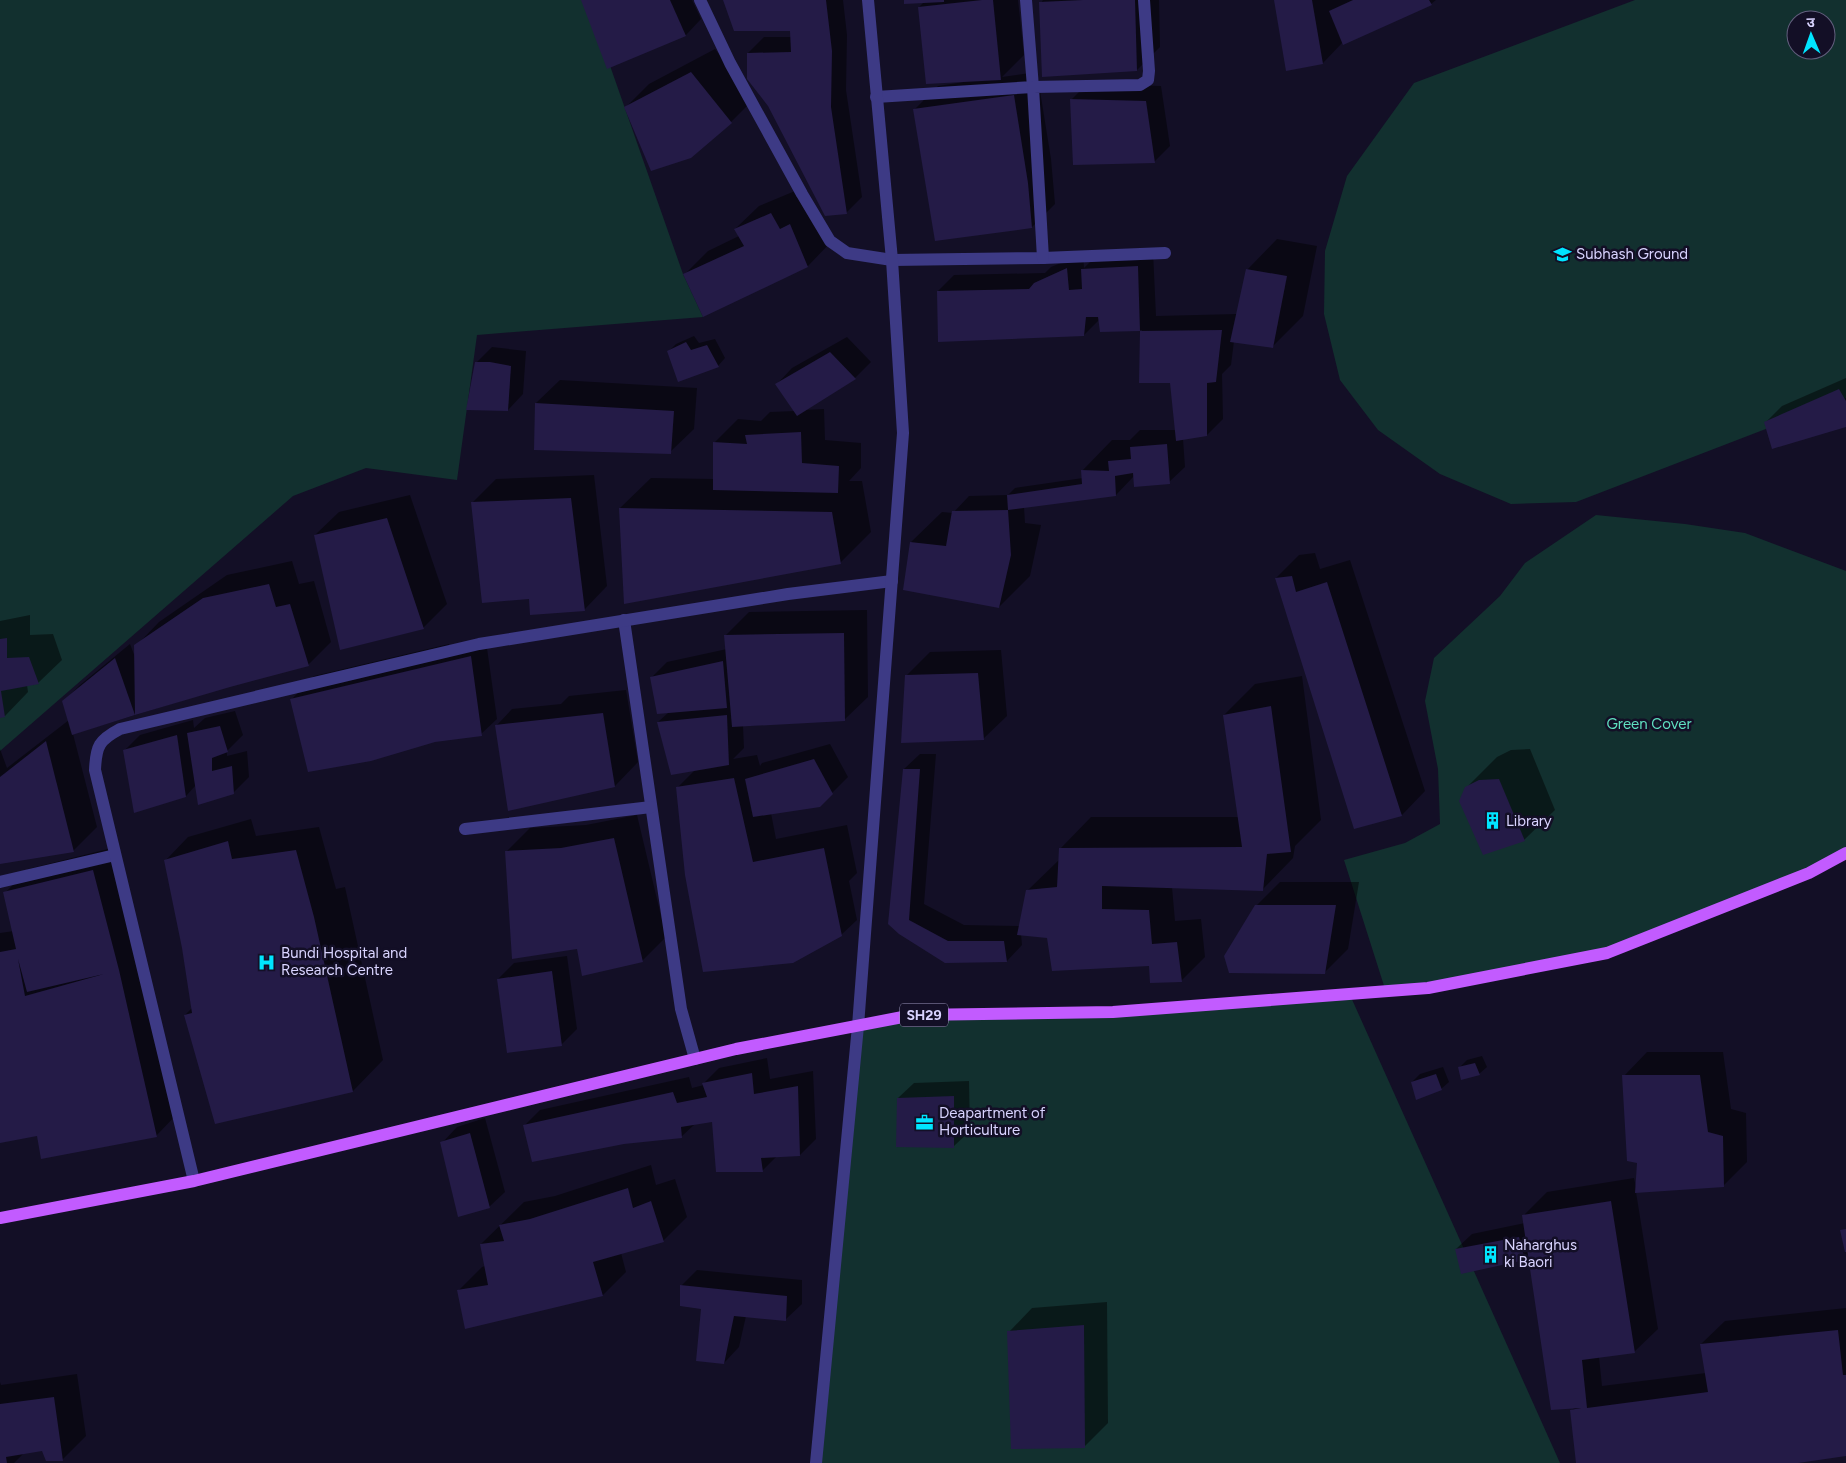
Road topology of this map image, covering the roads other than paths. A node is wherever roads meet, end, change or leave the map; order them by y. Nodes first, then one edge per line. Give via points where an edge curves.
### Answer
1 (700, 0) edge
2 (868, 0) edge
3 (1026, 0) edge
4 (1144, 0) edge
5 (1033, 87) junction
6 (876, 97) junction
7 (1165, 253) dead end
8 (1043, 258) junction
9 (892, 260) junction
10 (892, 581) junction
11 (624, 620) junction
12 (651, 807) junction
13 (465, 829) dead end
14 (1846, 853) edge
15 (115, 855) junction
16 (0, 882) edge
17 (858, 1026) junction
18 (695, 1059) junction
19 (194, 1181) junction
20 (0, 1218) edge
21 (816, 1463) edge

1 - 9 street via 735,72 830,241 847,252
2 - 6 street
3 - 5 street
4 - 5 street via 1148,80 1140,85
5 - 6 street
5 - 8 street
6 - 9 street
7 - 8 street
8 - 9 street
9 - 10 street via 903,433
10 - 11 street
10 - 17 street
11 - 12 street
11 - 15 street via 479,644 120,729 105,737 98,749 95,770
12 - 13 street
12 - 18 street via 681,1009
14 - 17 main road, SH29 via 1809,873 1607,953 1428,988 1113,1012 913,1015
15 - 16 street
15 - 19 street
17 - 18 main road, SH29
17 - 21 street
18 - 19 main road, SH29
19 - 20 main road, SH29

